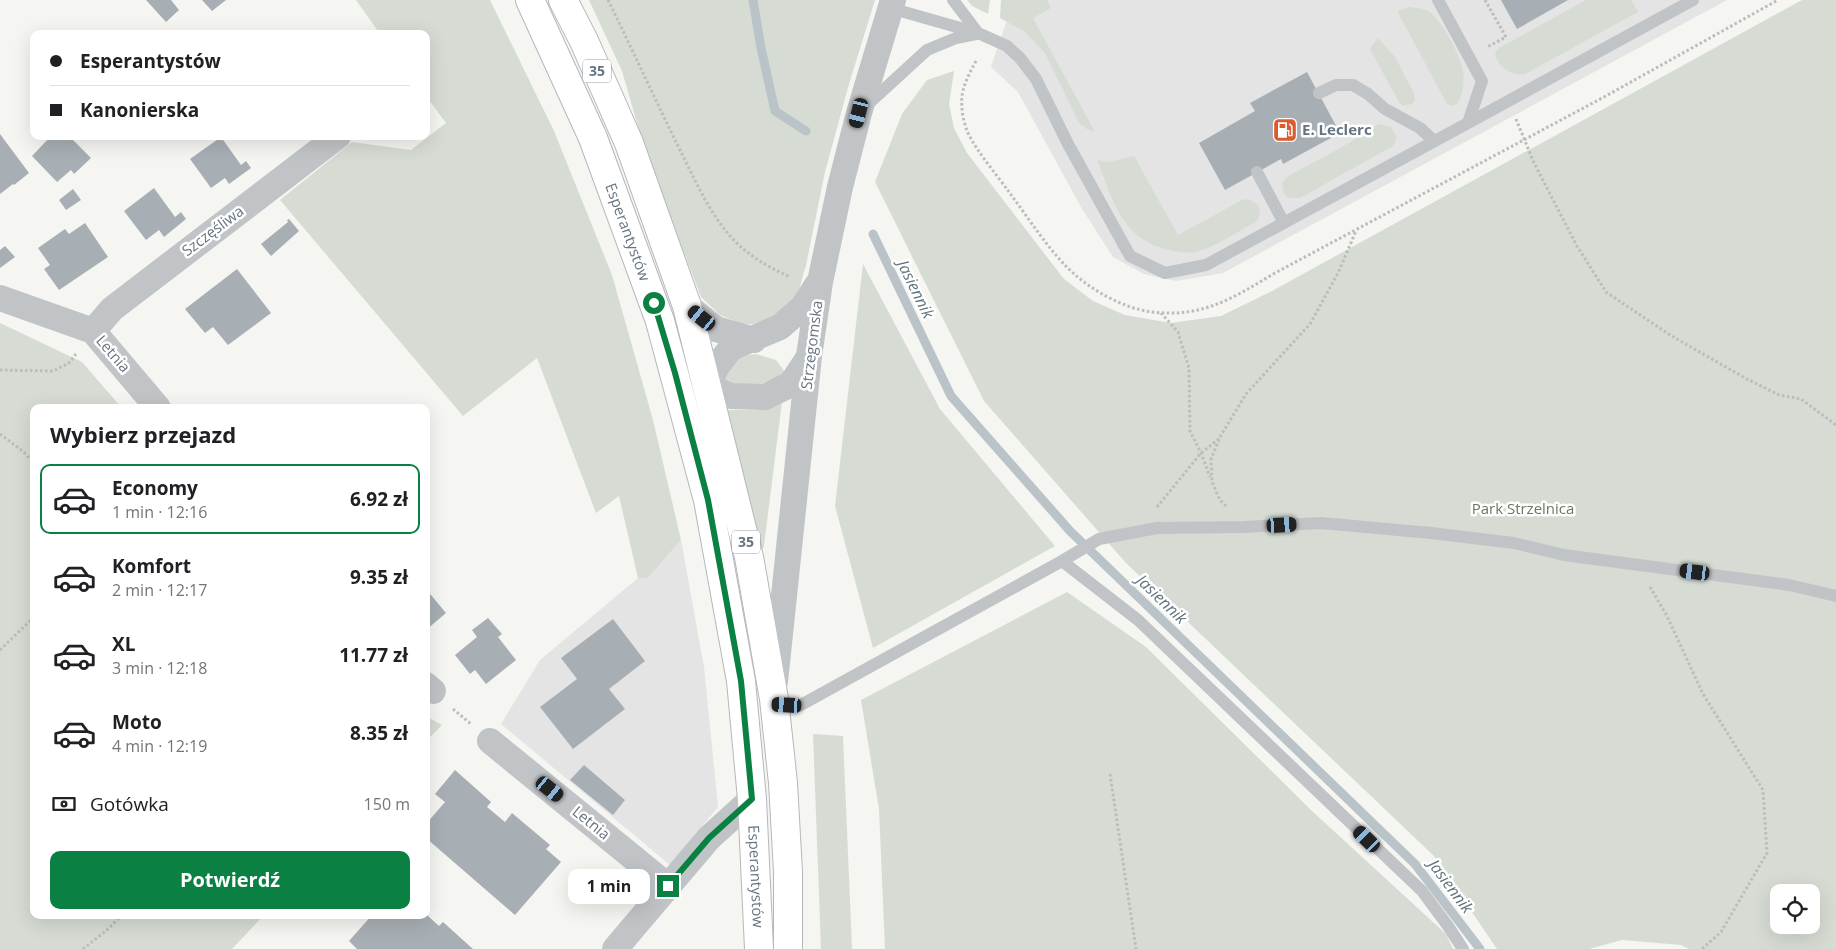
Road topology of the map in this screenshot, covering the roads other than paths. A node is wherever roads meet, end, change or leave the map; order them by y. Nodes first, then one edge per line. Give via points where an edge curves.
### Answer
1 (530, 0) edge
2 (563, 0) edge
3 (953, 0) edge
4 (1438, 0) edge
5 (1693, 0) edge
6 (892, 4) edge
7 (978, 33) junction
8 (1319, 92) dead end
9 (859, 113) junction
10 (1468, 123) junction
11 (333, 140) edge
12 (1434, 142) junction
13 (1257, 172) dead end
14 (1284, 223) junction
15 (817, 285) junction
16 (0, 298) edge
17 (688, 306) junction
18 (93, 331) junction
19 (754, 340) junction
20 (809, 356) junction
21 (675, 373) junction
22 (707, 387) junction
23 (155, 404) edge
24 (689, 430) junction
25 (1062, 561) junction
26 (1836, 596) edge
27 (774, 702) junction
28 (490, 741) dead end
29 (752, 799) junction
30 (668, 886) junction
31 (615, 949) edge
32 (759, 949) edge
33 (788, 949) edge
34 (1463, 949) edge

1 - 21 main road, Esperantystów / 35 via 593,138 660,321
2 - 17 main road, Esperantystów / 35 via 629,143
3 - 7 lane
4 - 10 lane via 1482,81
5 - 10 lane
6 - 7 lane
6 - 9 street, Strzegomska
7 - 9 lane via 928,50
7 - 14 lane via 1007,46 1036,79 1130,256 1165,273 1206,265
8 - 12 lane via 1336,85 1353,86 1420,128
9 - 15 street, Strzegomska
10 - 12 lane
11 - 18 street, Szczęśliwa via 112,309
12 - 14 lane
13 - 14 lane
15 - 19 street via 803,306 780,328
15 - 20 street, Strzegomska
16 - 18 street, Letnia
17 - 19 street via 716,329
17 - 22 main road, Esperantystów / 35
18 - 23 street, Letnia
19 - 22 street via 731,348
20 - 22 street via 791,384 766,397 731,396
20 - 27 street, Strzegomska
21 - 22 street
21 - 24 main road, Esperantystów / 35
22 - 24 street
22 - 27 main road, Esperantystów / 35 via 749,557
24 - 29 main road, Esperantystów / 35 via 708,500 741,681
25 - 26 lane via 1098,538 1157,528 1321,523 1514,543 1564,555 1790,585
25 - 27 lane via 799,706
25 - 34 lane via 1138,620 1422,891
27 - 33 main road, Esperantystów / 35 via 783,783
28 - 30 street, Letnia
29 - 30 street via 709,838
29 - 32 main road, Esperantystów / 35
30 - 31 street

